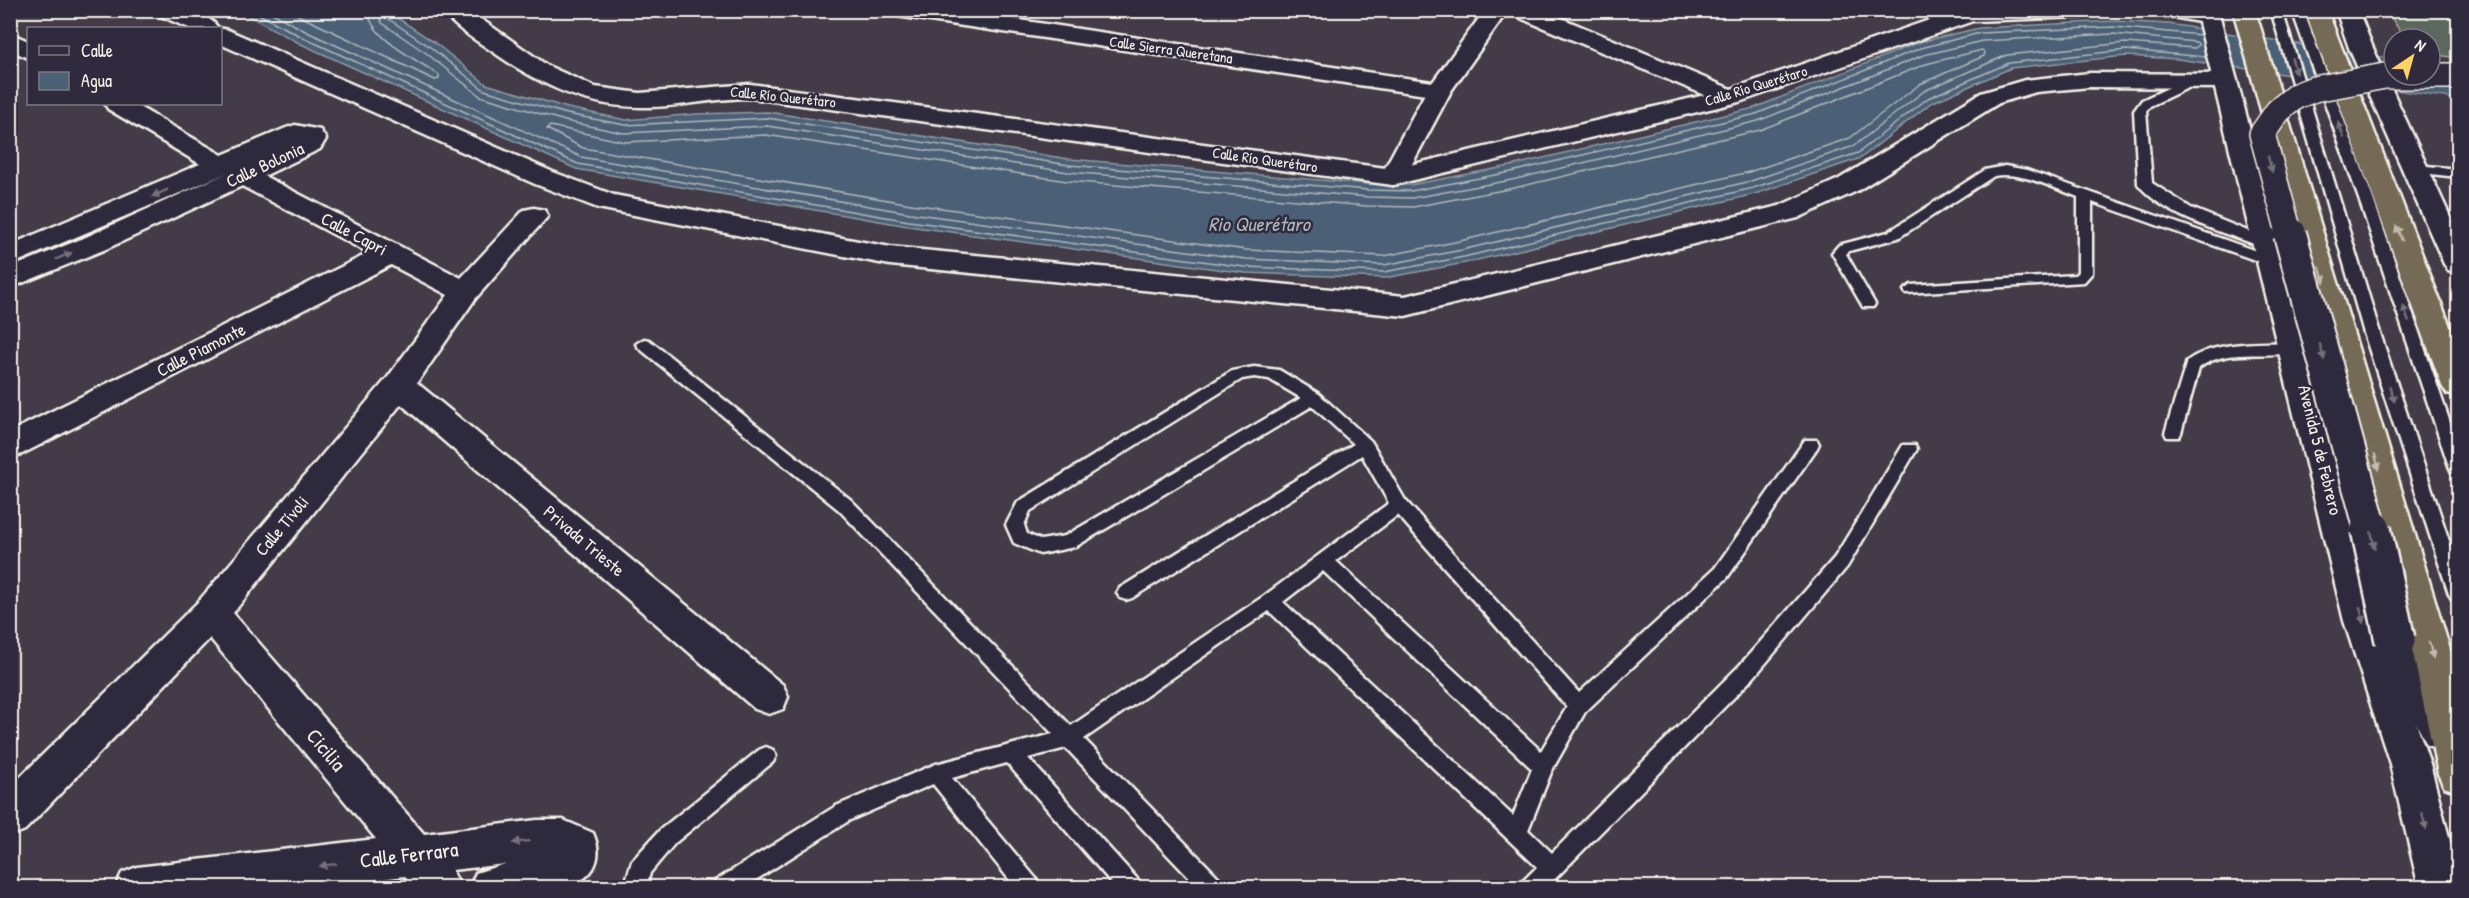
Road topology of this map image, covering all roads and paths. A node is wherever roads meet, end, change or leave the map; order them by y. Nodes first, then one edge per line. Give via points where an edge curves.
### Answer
1 (166, 10) edge
2 (453, 10) edge
3 (903, 10) edge
4 (1497, 10) edge
5 (1521, 10) edge
6 (2082, 10) edge
7 (2171, 10) edge
8 (2244, 10) edge
9 (2277, 10) edge
10 (2297, 10) edge
11 (2316, 10) edge
12 (2347, 10) edge
13 (1964, 12) edge
14 (2209, 18) edge
15 (205, 27) edge
16 (222, 35) edge
17 (10, 40) edge
18 (27, 50) edge
19 (2458, 76) edge
20 (2214, 77) junction
21 (1439, 90) junction
22 (1730, 97) junction
23 (119, 105) edge
24 (2416, 169) junction
25 (232, 171) junction
26 (2458, 173) edge
27 (1393, 177) junction
28 (2085, 195) junction
29 (534, 216) dead end
30 (88, 235) junction
31 (392, 253) junction
32 (2269, 253) junction
33 (10, 256) edge
34 (2457, 258) edge
35 (10, 279) edge
36 (1911, 290) dead end
37 (465, 292) junction
38 (1868, 304) dead end
39 (644, 344) dead end
40 (2293, 347) junction
41 (399, 385) junction
42 (2458, 386) edge
43 (1313, 398) junction
44 (2173, 433) dead end
45 (1811, 444) dead end
46 (1365, 445) junction
47 (10, 446) edge
48 (1909, 449) dead end
49 (2458, 469) edge
50 (1399, 506) junction
51 (1323, 560) junction
52 (1126, 593) dead end
53 (2458, 594) edge
54 (1270, 601) junction
55 (211, 613) junction
56 (769, 697) dead end
57 (1578, 705) junction
58 (1070, 738) junction
59 (1011, 753) junction
60 (766, 756) dead end
61 (1543, 766) junction
62 (2456, 767) edge
63 (936, 772) junction
64 (12, 807) edge
65 (1516, 834) junction
66 (414, 855) junction
67 (1552, 867) junction
68 (137, 888) edge
69 (439, 888) edge
70 (491, 888) edge
71 (635, 888) edge
72 (723, 888) edge
73 (1030, 888) edge
74 (1131, 888) edge
75 (1214, 888) edge
76 (1531, 888) edge
77 (2441, 888) edge

1 - 15 street
2 - 27 street, Calle Río Querétaro via 540,72 575,88 609,97 639,100 750,91
3 - 21 street, Calle Sierra Queretana
4 - 21 street
5 - 22 street
6 - 13 street, Calle Río Querétaro
7 - 14 street
8 -> 62 highway via 2432,653
9 -> 53 lane via 2372,333
49 -> 10 lane
42 -> 11 highway
12 - 24 street
13 - 22 street, Calle Río Querétaro
14 - 20 street, Avenida 5 de Febrero
16 - 20 street via 544,178 608,202 890,256 1405,306 1788,212 1848,185 1990,98 2034,85
17 - 18 street
19 -> 62 street, bridge via 2385,76 2314,89 2296,96 2278,111 2262,134 2369,521 2395,640
20 - 32 street, Avenida 5 de Febrero
20 - 32 lane via 2146,103 2140,111 2145,184 2156,196
21 - 27 street
22 - 27 street, Calle Río Querétaro
23 - 25 street, Calle Capri
24 - 26 lane
24 - 34 street
25 - 30 street, Calle Bolonia
25 - 31 street, Calle Capri
28 - 32 lane
28 - 36 lane via 2085,273 2079,279
28 - 38 lane via 2022,173 1990,173 1893,234 1844,248 1839,253
29 - 37 street, Calle Tívoli
30 - 33 street, Calle Bolonia
35 -> 30 street, Calle Bolonia
31 - 37 street, Calle Capri
31 - 47 street, Calle Piamonte
32 - 40 street, Avenida 5 de Febrero
37 - 41 street, Calle Tívoli
39 - 58 lane via 845,505
40 - 44 lane via 2199,358 2192,365
40 -> 77 street, Avenida 5 de Febrero via 2363,621 2410,764
41 - 55 street, Calle Tívoli
41 - 56 street, Privada Trieste
43 - 43 lane via 1069,542 1040,547 1020,538 1015,525 1024,507 1238,375 1273,374
43 - 46 lane
45 - 57 lane via 1721,573
46 - 50 lane
46 - 52 lane
48 - 67 lane via 1825,580 1747,671
50 - 51 lane
50 - 57 lane
51 - 54 lane
51 - 61 lane
54 - 58 lane
54 - 65 lane
55 - 64 street, Calle Tívoli
55 - 66 street, Cicilia
57 - 61 lane
58 - 59 lane
58 - 75 lane
59 - 63 lane
59 - 74 lane
60 - 71 lane via 668,836 640,868
61 - 65 lane
63 - 72 lane via 843,813
63 - 73 lane
65 - 67 lane
66 -> 68 street, Calle Ferrara
66 - 69 street, Cicilia
70 -> 66 street, Calle Ferrara via 563,867 577,857 578,847 563,840 537,840
67 - 76 lane

